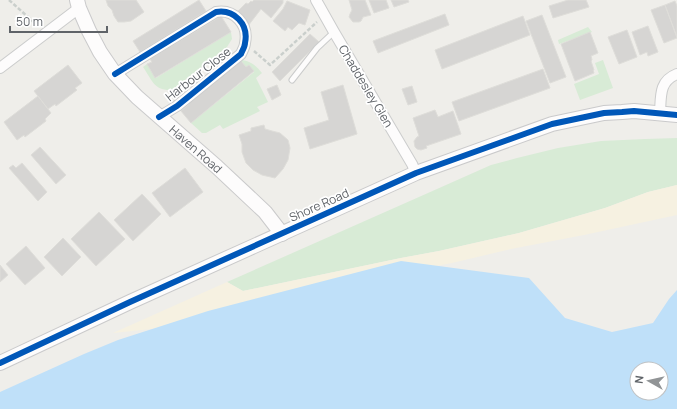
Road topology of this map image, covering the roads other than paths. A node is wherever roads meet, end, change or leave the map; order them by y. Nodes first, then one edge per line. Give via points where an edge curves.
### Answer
1 (316, 0) edge
2 (78, 4) edge
3 (334, 32) junction
4 (0, 68) edge
5 (115, 74) junction
6 (677, 74) edge
7 (292, 80) dead end
8 (660, 113) junction
9 (677, 115) edge
10 (159, 117) junction
11 (416, 173) junction
12 (282, 234) junction
13 (0, 363) edge

1 - 3 street, Chaddesley Glen
2 - 4 street
2 - 5 main road, Haven Road via 100,52
3 - 7 lane via 317,48
3 - 11 street, Chaddesley Glen
5 - 10 main road, Haven Road
5 - 10 street, Harbour Close via 216,12 233,14 244,29 245,43 241,54 177,106
6 - 8 street via 665,82
8 - 9 main road, Shore Road
8 - 11 main road, Shore Road via 604,113 552,124
10 - 12 main road, Haven Road via 265,212
11 - 12 main road, Shore Road
12 - 13 main road, Shore Road via 111,310

